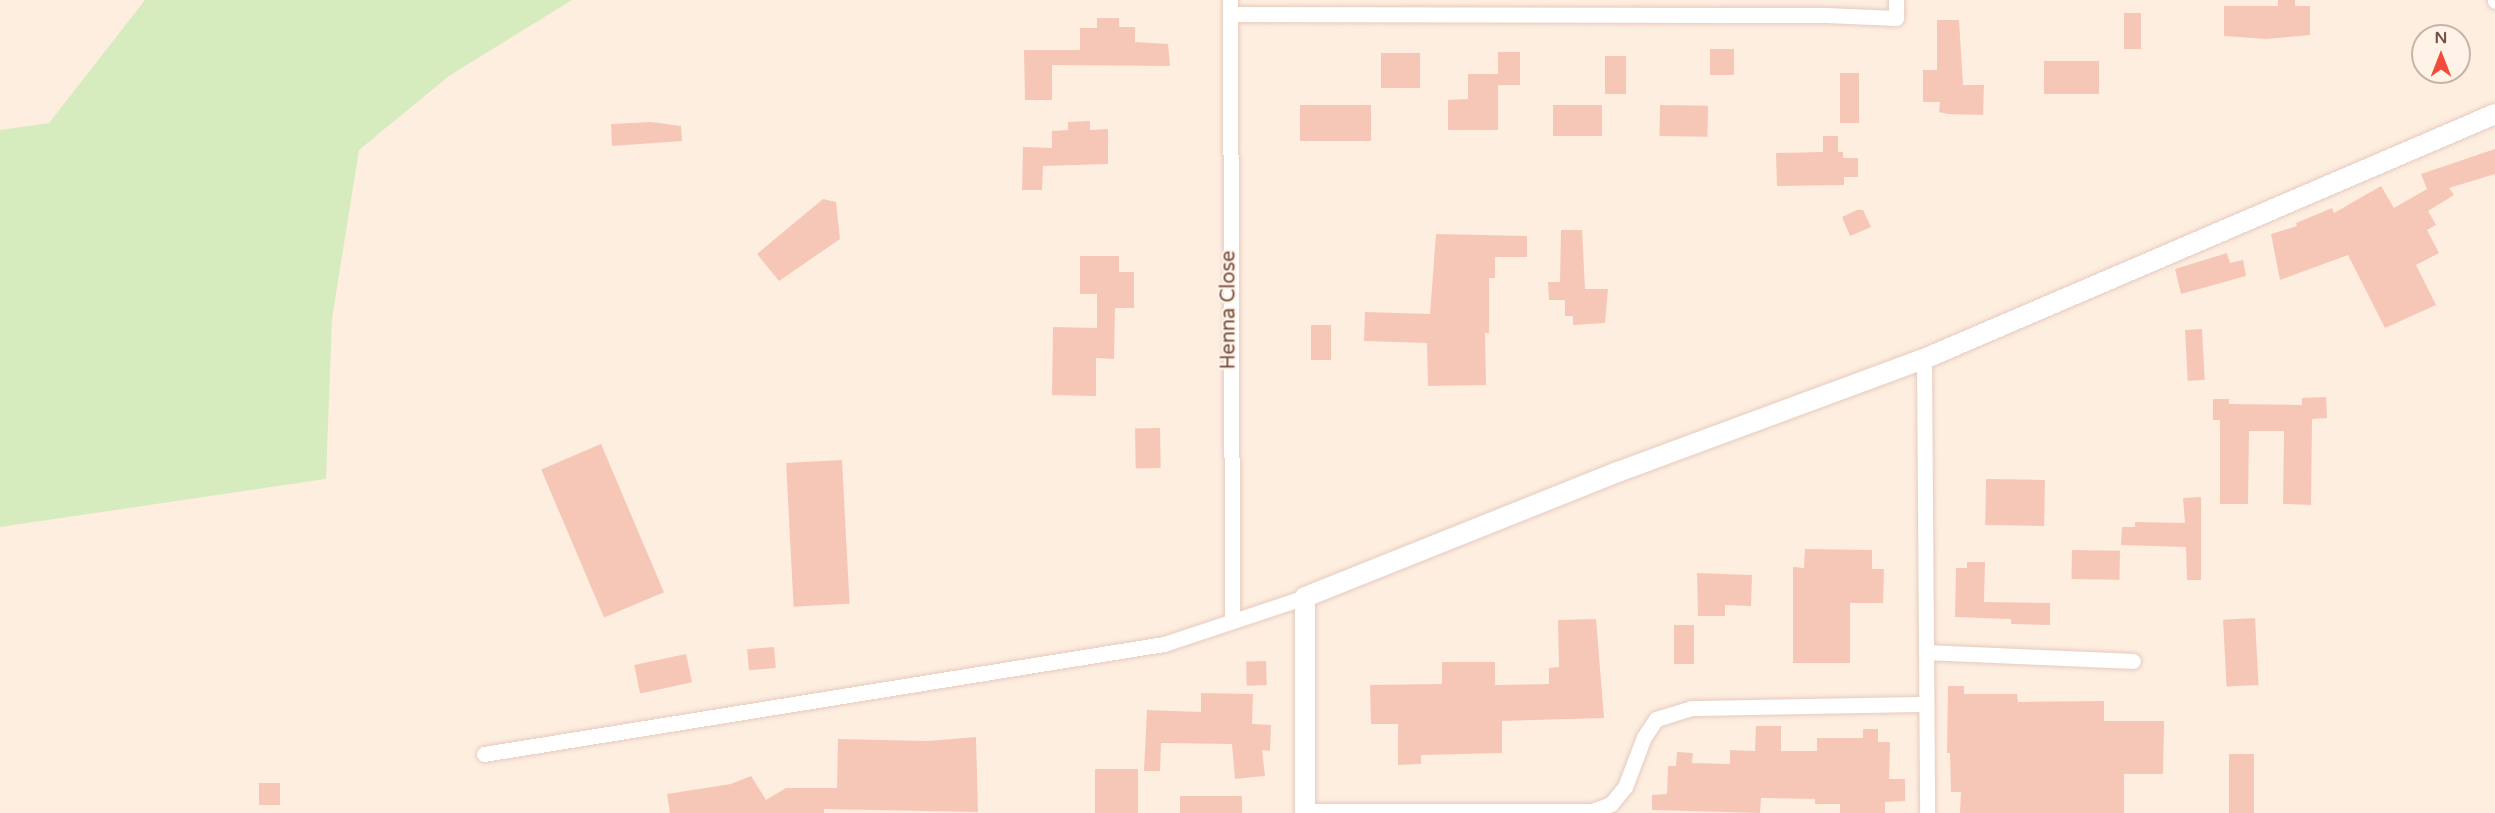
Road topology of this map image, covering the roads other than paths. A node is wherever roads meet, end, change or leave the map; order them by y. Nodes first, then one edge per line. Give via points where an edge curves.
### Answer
1 (1896, 0) edge
2 (1230, 7) edge
3 (2495, 114) edge
4 (1924, 359) junction
5 (1305, 597) junction
6 (1232, 619) junction
7 (1926, 652) junction
8 (2133, 661) dead end
9 (1925, 704) junction
10 (484, 754) dead end
11 (1305, 812) edge
12 (1927, 813) edge

1 - 2 street via 1896,18
2 - 6 street, Henna Close
3 - 4 street
4 - 5 street via 1618,472
4 - 7 street
5 - 6 street
5 - 11 street
6 - 10 street via 1164,644
7 - 8 street
7 - 9 street
9 - 11 street via 1691,708 1656,719 1644,737 1625,787 1611,804 1592,811
9 - 12 street

